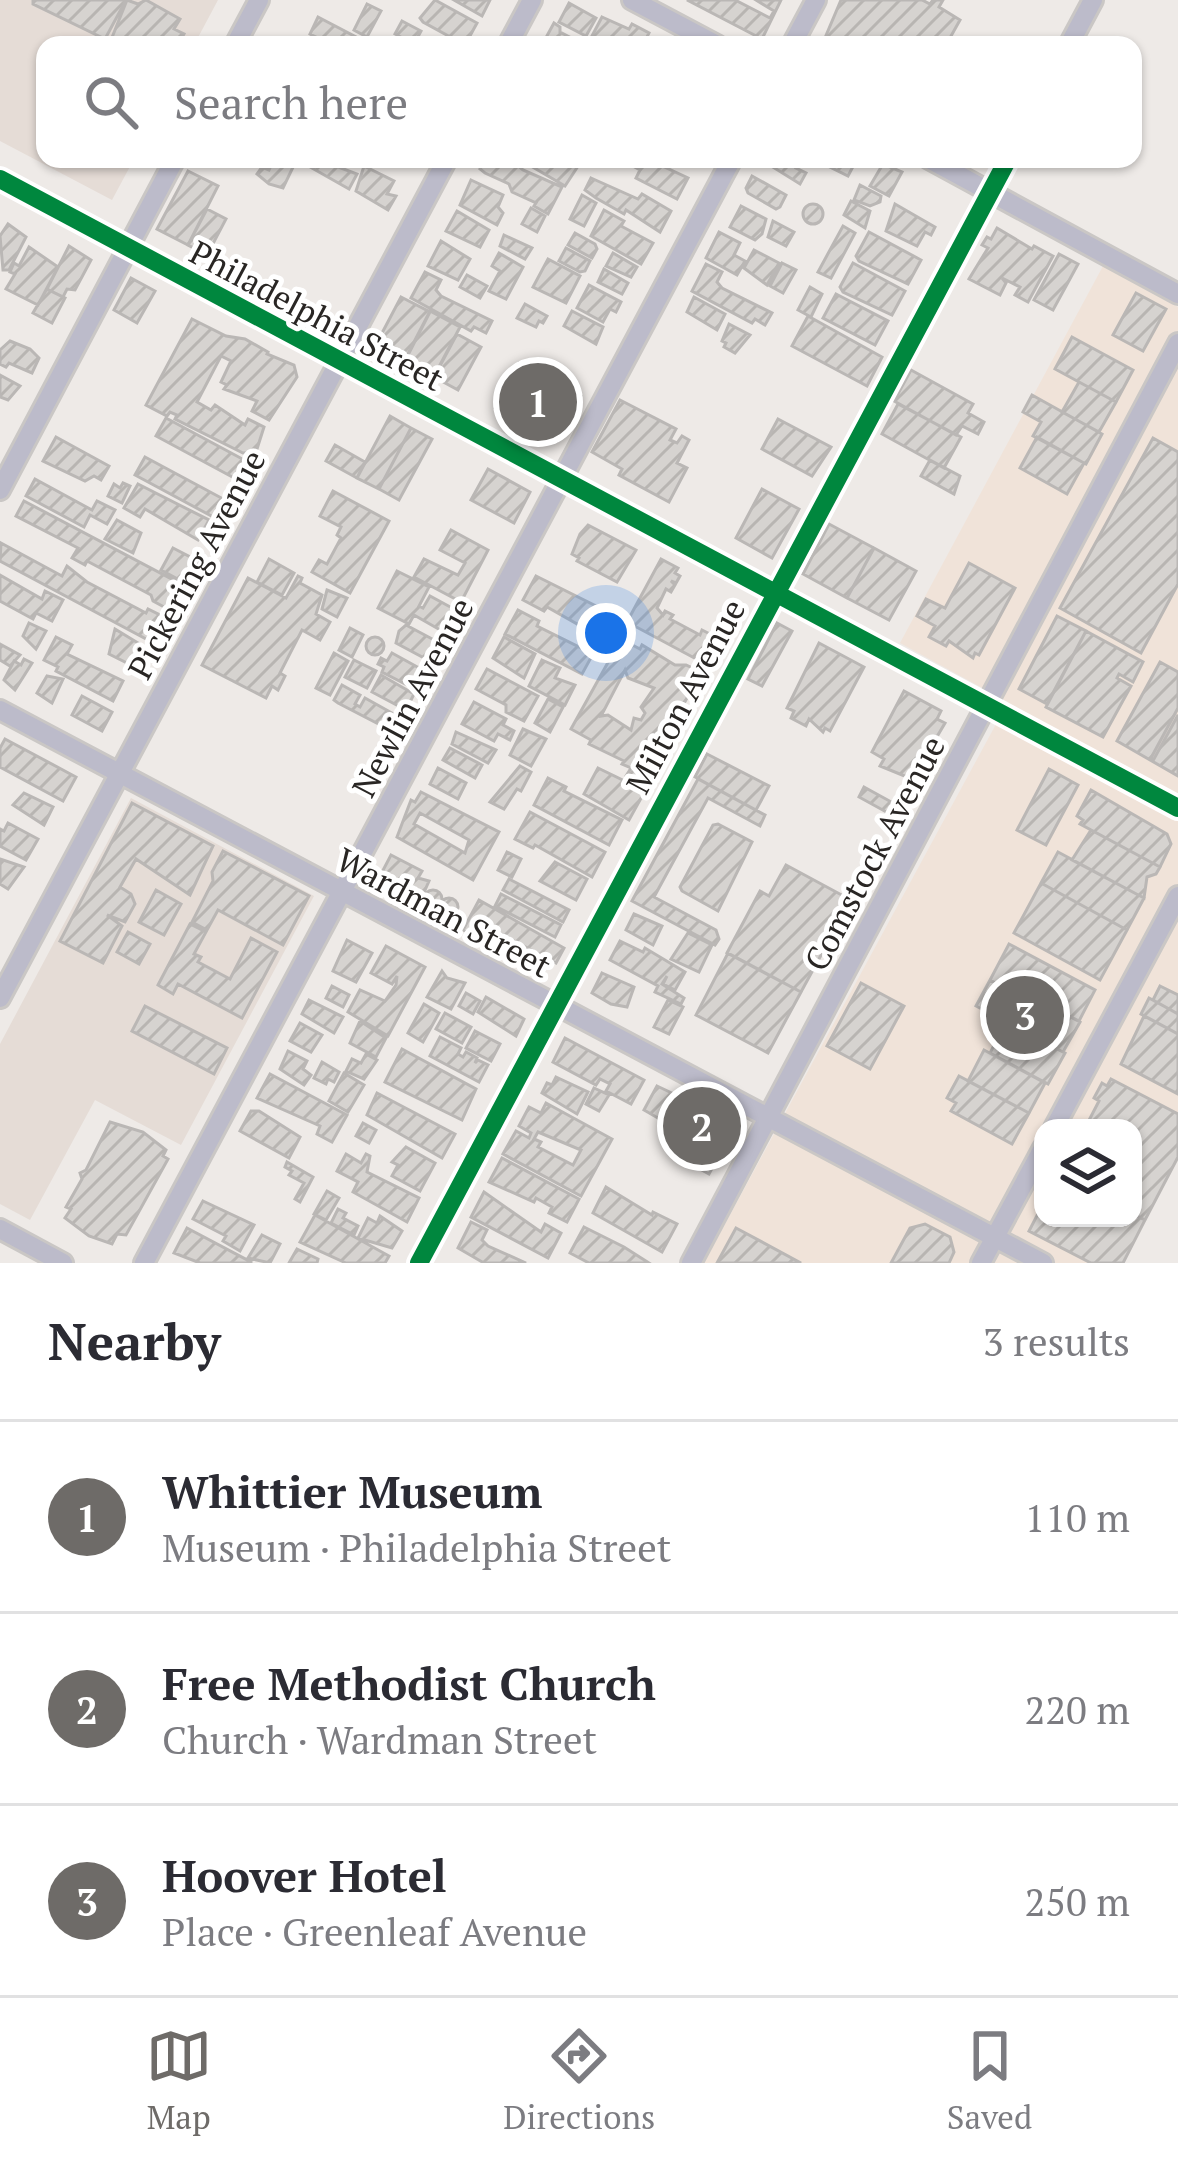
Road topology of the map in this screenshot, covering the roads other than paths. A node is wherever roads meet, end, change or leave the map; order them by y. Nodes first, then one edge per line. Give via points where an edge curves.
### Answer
1 (259, 0) edge
2 (532, 0) edge
3 (632, 0) edge
4 (816, 0) edge
5 (1093, 0) edge
6 (241, 36) edge
7 (513, 36) edge
8 (700, 36) edge
9 (797, 36) edge
10 (1074, 36) edge
11 (171, 168) edge
12 (442, 168) edge
13 (727, 168) edge
14 (946, 168) edge
15 (1003, 168) edge
16 (0, 179) edge
17 (990, 192) junction
18 (128, 248) junction
19 (1178, 294) edge
20 (1178, 344) edge
21 (340, 361) junction
22 (563, 480) junction
23 (0, 490) edge
24 (774, 592) junction
25 (986, 706) junction
26 (0, 710) edge
27 (118, 774) junction
28 (1178, 808) edge
29 (341, 890) junction
30 (1178, 896) edge
31 (0, 998) edge
32 (556, 1006) junction
33 (1059, 1119) edge
34 (766, 1120) junction
35 (1034, 1165) edge
36 (0, 1229) edge
37 (995, 1238) junction
38 (63, 1263) edge
39 (144, 1263) edge
40 (419, 1263) edge
41 (691, 1263) edge
42 (981, 1263) edge
43 (1043, 1263) edge

1 - 6 street
2 - 7 street
3 - 8 street
4 - 9 street
5 - 10 street
11 - 18 street
12 - 21 street, Pickering Avenue
13 - 22 street, Newlin Avenue
14 - 17 street
15 - 17 street, Milton Avenue
16 - 18 street, Philadelphia Street
17 - 19 street
17 - 24 street, Milton Avenue
18 - 21 street, Philadelphia Street
18 - 23 street
20 - 25 street, Comstock Avenue
21 - 22 street, Philadelphia Street
21 - 27 street, Pickering Avenue
22 - 24 street, Philadelphia Street
22 - 29 street, Newlin Avenue
24 - 25 street, Philadelphia Street
24 - 32 street, Milton Avenue
25 - 28 street, Philadelphia Street
25 - 34 street, Comstock Avenue
26 - 27 street, Wardman Street
27 - 29 street, Wardman Street
27 - 31 street, Pickering Avenue
29 - 32 street, Wardman Street
29 - 39 street, Newlin Avenue
30 - 33 street
32 - 34 street, Wardman Street
32 - 40 street, Milton Avenue
34 - 37 street, Wardman Street
34 - 41 street, Comstock Avenue
35 - 37 street
36 - 38 street
37 - 42 street
37 - 43 street, Wardman Street

